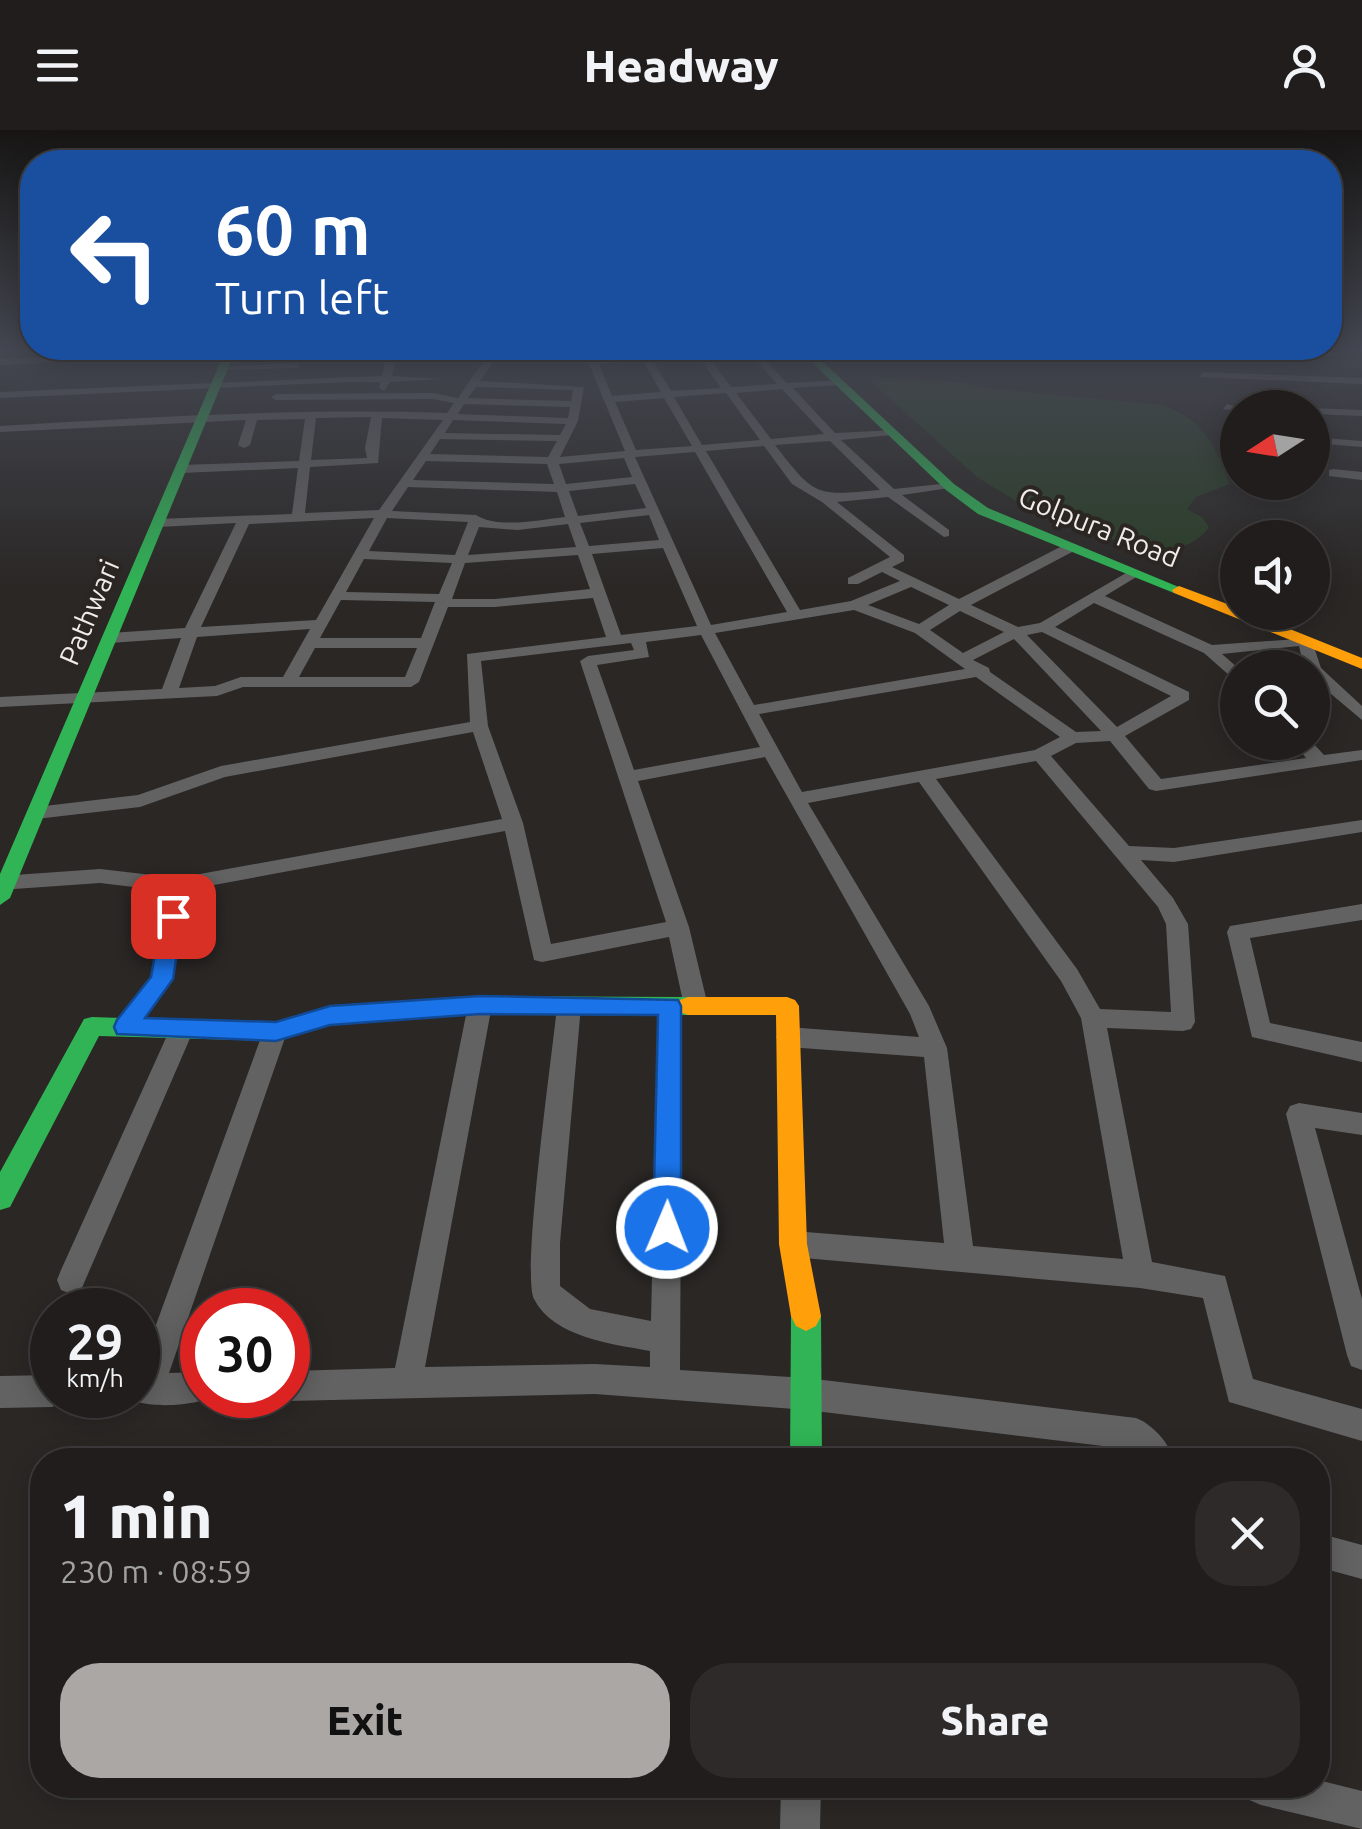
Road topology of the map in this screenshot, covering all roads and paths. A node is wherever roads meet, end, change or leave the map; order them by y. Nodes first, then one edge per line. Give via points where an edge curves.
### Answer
1 (198, 428) edge
2 (249, 428) edge
3 (310, 428) edge
4 (373, 428) edge
5 (440, 428) edge
6 (569, 428) edge
7 (620, 428) edge
8 (690, 428) edge
9 (756, 428) edge
10 (826, 428) edge
11 (888, 428) edge
12 (892, 432) junction
13 (434, 436) junction
14 (834, 437) junction
15 (563, 438) junction
16 (1330, 441) edge
17 (767, 442) junction
18 (1362, 444) edge
19 (244, 445) dead end
20 (702, 448) junction
21 (630, 454) junction
22 (420, 457) junction
23 (552, 461) junction
24 (308, 464) junction
25 (181, 469) junction
26 (1333, 473) dead end
27 (1362, 476) edge
28 (640, 480) junction
29 (403, 483) junction
30 (950, 487) junction
31 (562, 488) junction
32 (893, 492) junction
33 (826, 499) junction
34 (654, 511) junction
35 (383, 514) junction
36 (298, 517) junction
37 (573, 518) junction
38 (244, 520) junction
39 (158, 523) junction
40 (475, 523) junction
41 (944, 533) dead end
42 (668, 543) junction
43 (1069, 548) junction
44 (583, 552) junction
45 (360, 556) junction
46 (461, 558) junction
47 (880, 566) junction
48 (1133, 573) junction
49 (852, 580) dead end
50 (912, 581) junction
51 (598, 593) junction
52 (337, 596) junction
53 (1094, 597) junction
54 (444, 600) junction
55 (855, 605) junction
56 (959, 605) junction
57 (794, 612) junction
58 (321, 624) junction
59 (1044, 627) junction
60 (192, 630) junction
61 (706, 630) junction
62 (920, 630) junction
63 (1016, 632) junction
64 (110, 638) junction
65 (638, 638) junction
66 (615, 640) junction
67 (1306, 641) junction
68 (310, 643) junction
69 (426, 643) junction
70 (1210, 650) junction
71 (964, 659) junction
72 (1220, 660) edge
73 (1362, 664) edge
74 (983, 672) junction
75 (288, 682) junction
76 (170, 693) junction
77 (86, 697) junction
78 (0, 702) edge
79 (748, 711) junction
80 (1362, 715) edge
81 (479, 726) junction
82 (1116, 736) junction
83 (1072, 738) junction
84 (770, 751) junction
85 (1040, 755) junction
86 (1362, 755) edge
87 (1320, 761) joint
88 (924, 776) junction
89 (626, 777) junction
90 (796, 798) junction
91 (36, 813) junction
92 (513, 823) junction
93 (1362, 826) edge
94 (1124, 852) junction
95 (178, 884) junction
96 (2, 888) edge
97 (1362, 912) edge
98 (678, 927) junction
99 (480, 1005) junction
100 (568, 1006) junction
101 (683, 1006) junction
102 (1093, 1018) junction
103 (126, 1027) junction
104 (182, 1028) junction
105 (276, 1032) junction
106 (788, 1037) junction
107 (936, 1048) junction
108 (1362, 1052) edge
109 (1362, 1124) edge
110 (0, 1198) edge
111 (793, 1244) junction
112 (960, 1258) junction
113 (1140, 1274) junction
114 (71, 1280) dead end
115 (665, 1339) junction
116 (160, 1343) edge
117 (1362, 1355) edge
118 (406, 1383) junction
119 (664, 1384) junction
120 (310, 1385) edge
121 (30, 1391) edge
122 (0, 1392) edge
123 (807, 1394) junction
124 (1362, 1425) edge
125 (806, 1448) edge
126 (1148, 1448) edge
127 (1330, 1553) edge
128 (1362, 1562) edge
129 (801, 1798) edge
130 (1312, 1798) edge
131 (1362, 1811) edge
132 (800, 1829) edge

1 - 25 street, Pathwari
2 - 19 street
3 - 24 street
4 - 24 street via 374,461
5 - 13 street
6 - 15 street
7 - 21 street
8 - 20 street
9 - 17 street
10 - 14 street
11 - 12 street, Golpura Road
12 - 14 street
12 - 30 street, Golpura Road
13 - 15 street
13 - 22 street
14 - 17 street
14 - 32 street
15 - 23 street
16 - 18 street
17 - 20 street
17 - 33 street via 796,481
20 - 21 street
20 - 57 street
21 - 23 street
21 - 28 street
22 - 23 street
22 - 29 street
23 - 31 street
24 - 25 street
24 - 36 street
25 - 39 street, Pathwari
26 - 27 street
28 - 31 street
28 - 34 street
29 - 31 street
29 - 35 street
30 - 32 street
30 - 43 street, Golpura Road via 983,511
31 - 37 street
32 - 33 street
32 - 41 street
33 - 47 street via 899,558
34 - 37 street
34 - 42 street
35 - 36 street
35 - 40 street
35 - 45 street
36 - 38 street
37 - 40 street via 518,526
37 - 44 street
38 - 39 street
38 - 60 street
39 - 64 street, Pathwari
40 - 46 street
42 - 44 street
42 - 61 street
43 - 48 street, Golpura Road
43 - 56 street
44 - 46 street
44 - 51 street
45 - 46 street
45 - 52 street
46 - 54 street
47 - 49 street
47 - 50 street
48 - 53 street
48 - 67 street, Golpura Road
50 - 55 street
50 - 56 street
51 - 54 street via 495,603
51 - 66 street
52 - 54 street
52 - 58 street
53 - 59 street
53 - 70 street
54 - 69 street
55 - 57 street
55 - 62 street
56 - 62 street
56 - 63 street
57 - 61 street
58 - 60 street
58 - 68 street
59 - 63 street
59 - 82 street via 1183,696
60 - 64 street
60 - 76 street
61 - 65 street
61 - 79 street
62 - 71 street
63 - 71 street
63 - 82 street
64 - 77 street, Pathwari
65 - 66 street
65 - 89 street via 643,654 588,662
66 - 81 street via 473,658
67 - 70 street
67 - 73 street, Golpura Road
67 - 80 street via 1313,670
68 - 69 street
68 - 75 street
69 - 75 street via 411,682
70 - 72 street
71 - 74 street
74 - 79 street
74 - 83 street
75 - 76 street
76 - 77 street
77 - 78 street
77 - 91 street, Pathwari
79 - 84 street
81 - 91 street via 221,772 140,801
81 - 92 street
82 - 83 street
82 - 87 street via 1156,785
83 - 85 street
84 - 89 street
84 - 90 street
85 - 88 street
85 - 94 street
86 - 87 street
88 - 90 street
88 - 102 street
89 - 98 street
90 - 107 street
91 - 96 street, Pathwari
92 - 95 street
92 - 98 street via 542,954
93 - 94 street via 1174,855
94 - 102 street via 1176,924 1183,1022
95 - 96 street via 100,876
95 - 103 street via 162,979
97 - 108 street via 1238,932 1260,1030
98 - 101 street
99 - 100 street
99 - 105 street via 330,1016
99 - 118 street
100 - 101 street
100 - 115 street via 546,1293 583,1323
101 - 106 street via 788,1006
101 - 115 street
102 - 113 street
103 - 104 street
103 - 110 street via 92,1026
104 - 105 street
104 - 114 street
105 - 116 street
106 - 107 street
106 - 111 street
107 - 112 street
109 - 117 street via 1299,1114
111 - 112 street
111 - 123 street via 806,1310
112 - 113 street
113 - 124 street via 1215,1286 1240,1391
115 - 119 street
118 - 119 street
118 - 120 street
119 - 123 street
121 - 122 street
123 - 125 street
123 - 126 street via 1136,1434
127 - 128 street
129 - 132 street
130 - 131 street

